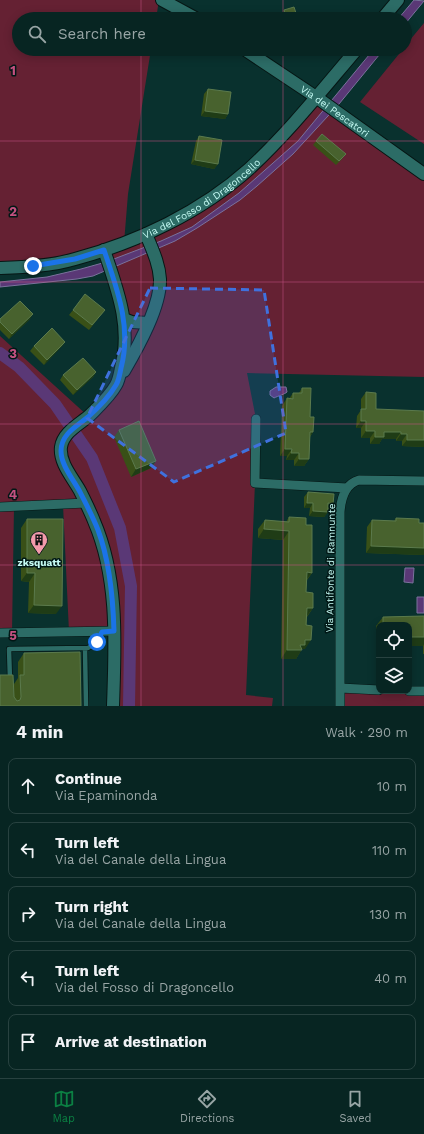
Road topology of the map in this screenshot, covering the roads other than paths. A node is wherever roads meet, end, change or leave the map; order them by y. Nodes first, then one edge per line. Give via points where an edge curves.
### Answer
1 (162, 0) edge
2 (398, 0) edge
3 (185, 12) edge
4 (388, 12) edge
5 (254, 56) edge
6 (352, 56) edge
7 (320, 100) junction
8 (424, 174) edge
9 (147, 236) junction
10 (105, 252) junction
11 (0, 268) edge
12 (124, 319) junction
13 (148, 324) junction
14 (117, 384) junction
15 (256, 419) dead end
16 (424, 481) edge
17 (347, 488) junction
18 (86, 503) junction
19 (0, 507) edge
20 (114, 631) junction
21 (102, 632) junction
22 (0, 633) edge
23 (85, 648) junction
24 (10, 685) edge
25 (340, 688) junction
26 (376, 690) edge
27 (412, 691) edge
28 (424, 691) edge
29 (86, 706) edge
30 (113, 706) edge
31 (340, 706) edge

1 - 3 street
2 - 4 street
5 - 7 street, Via dei Pescatori
6 - 7 street, Via del Fosso di Dragoncello
7 - 8 street, Via dei Pescatori
7 - 9 street, Via del Fosso di Dragoncello via 228,186
9 - 10 street, Via del Fosso di Dragoncello
9 - 13 street via 156,260 160,286
10 - 11 street, Via del Fosso di Dragoncello via 55,263
10 - 12 street
12 - 13 street
12 - 14 street via 124,352
13 - 14 street
14 - 18 street via 62,442 62,460
15 - 17 street via 255,483
16 - 17 street via 359,480
17 - 25 street, Via Antifonte di Ramnunte via 340,512
18 - 19 street
18 - 20 street via 106,555 112,590
20 - 21 street
20 - 30 street
21 - 22 street
21 - 23 lane via 93,646
23 - 24 lane via 9,649
23 - 29 lane
25 - 26 street
25 - 31 street, Via Antifonte di Ramnunte
27 - 28 street

